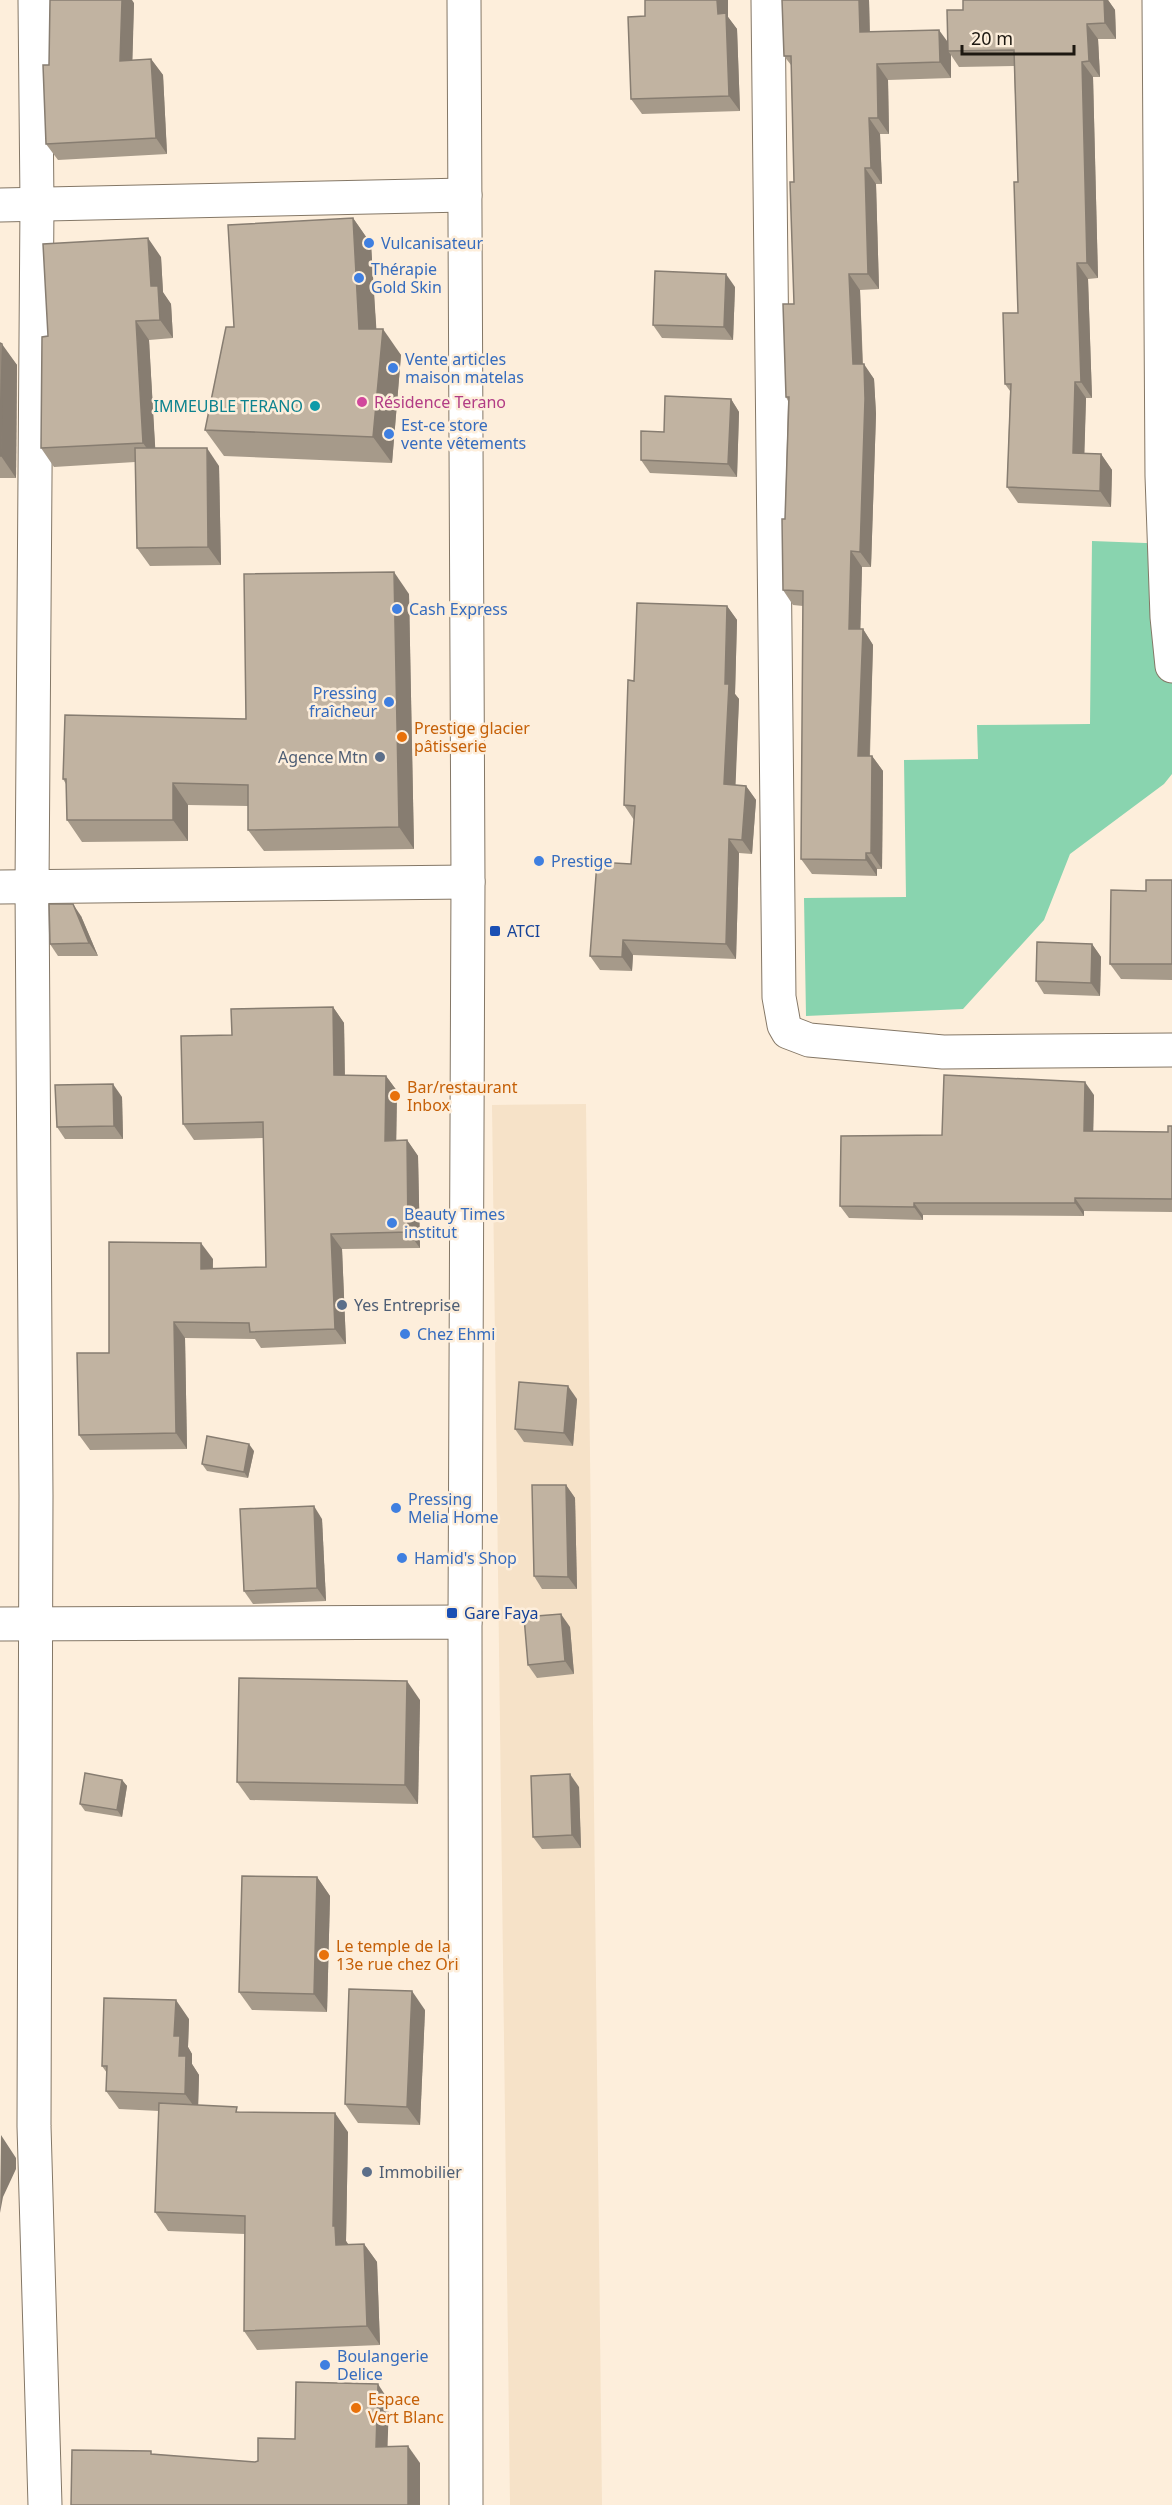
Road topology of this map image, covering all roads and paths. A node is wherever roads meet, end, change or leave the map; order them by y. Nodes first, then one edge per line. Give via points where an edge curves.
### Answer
1 (34, 0) edge
2 (464, 0) edge
3 (768, 0) edge
4 (1159, 0) edge
5 (465, 195) junction
6 (37, 204) junction
7 (0, 205) edge
8 (1172, 666) edge
9 (468, 882) junction
10 (0, 887) edge
11 (32, 887) junction
12 (1172, 1050) edge
13 (465, 1622) junction
14 (0, 1624) edge
15 (36, 1625) junction
16 (45, 2505) edge
17 (466, 2505) edge

1 - 6 street
2 - 5 street
3 - 12 street via 779,997 784,1026 788,1032 809,1040 943,1052
4 - 8 street via 1162,476
5 - 6 street
5 - 9 street
6 - 7 street
6 - 11 street
9 - 11 street
9 - 13 street
10 - 11 street
11 - 15 street
13 - 15 street
13 - 17 street
14 - 15 street
15 - 16 street via 34,2126

